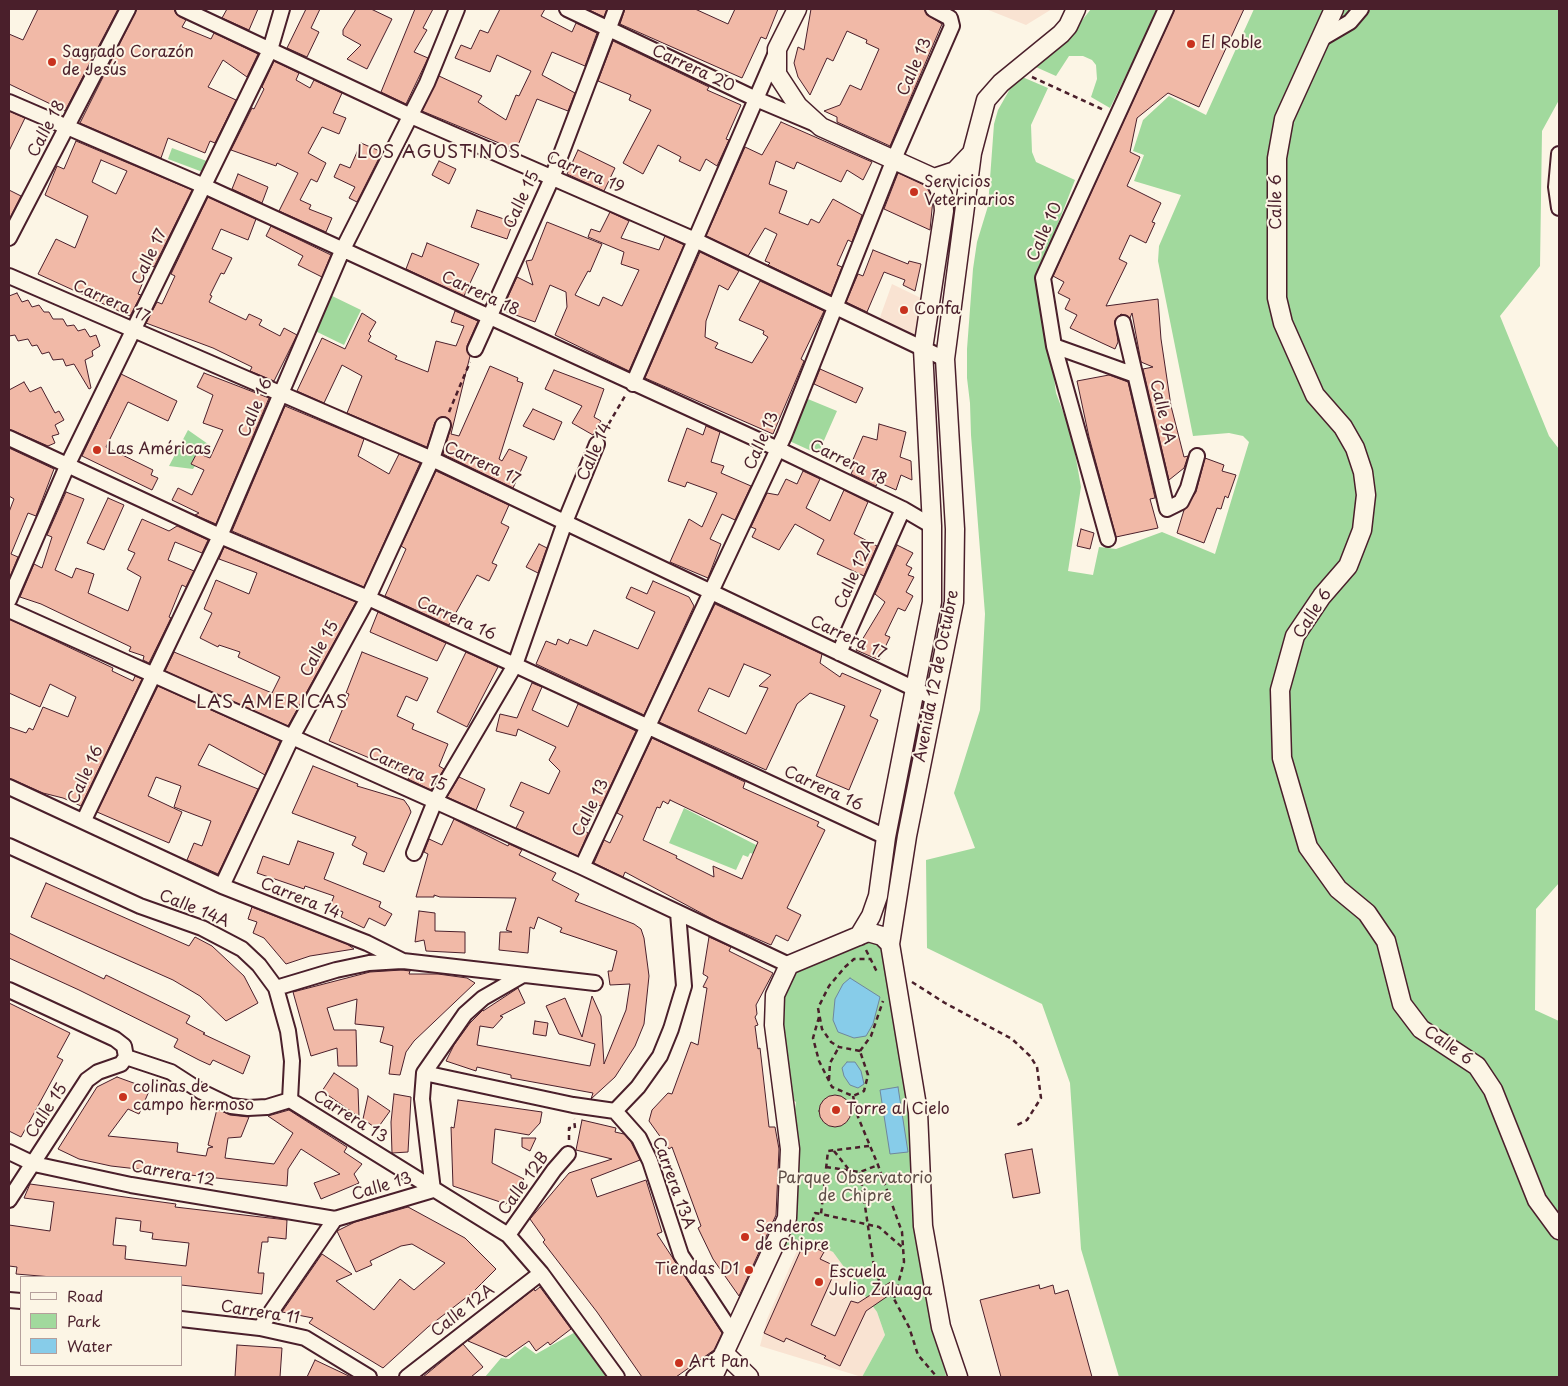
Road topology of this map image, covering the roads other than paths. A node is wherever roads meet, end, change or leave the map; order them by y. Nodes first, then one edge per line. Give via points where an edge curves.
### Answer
1 (128, 9) edge
2 (183, 9) edge
3 (282, 9) edge
4 (457, 9) edge
5 (567, 9) edge
6 (616, 9) edge
7 (797, 9) edge
8 (933, 9) edge
9 (1076, 9) edge
10 (1166, 9) edge
11 (1334, 9) edge
12 (1361, 9) edge
13 (607, 29) junction
14 (1321, 38) junction
15 (778, 49) junction
16 (270, 50) junction
17 (756, 99) junction
18 (9, 102) edge
19 (411, 116) junction
20 (68, 127) junction
21 (821, 127) junction
22 (972, 153) junction
23 (1559, 154) edge
24 (894, 159) junction
25 (552, 178) junction
26 (934, 178) junction
27 (204, 186) junction
28 (1559, 208) edge
29 (9, 238) edge
30 (695, 240) junction
31 (342, 251) junction
32 (9, 276) edge
33 (835, 307) junction
34 (489, 318) junction
35 (1123, 323) dead end
36 (133, 332) junction
37 (1054, 346) junction
38 (475, 349) road end
39 (923, 349) junction
40 (945, 359) junction
41 (1135, 375) junction
42 (633, 384) junction
43 (281, 395) junction
44 (443, 425) road end
45 (9, 438) edge
46 (597, 444) road end
47 (778, 449) junction
48 (1197, 456) dead end
49 (432, 459) junction
50 (68, 464) junction
51 (903, 509) junction
52 (565, 522) junction
53 (932, 526) junction
54 (220, 536) junction
55 (1108, 539) dead end
56 (712, 592) junction
57 (368, 598) junction
58 (9, 600) edge
59 (9, 610) edge
60 (839, 653) junction
61 (515, 665) junction
62 (153, 676) junction
63 (915, 689) junction
64 (934, 698) junction
65 (648, 728) junction
66 (292, 737) junction
67 (9, 787) edge
68 (435, 802) junction
69 (84, 820) junction
70 (886, 837) junction
71 (9, 846) edge
72 (414, 853) dead end
73 (582, 867) junction
74 (222, 886) junction
75 (678, 913) junction
76 (858, 936) junction
77 (890, 944) junction
78 (403, 961) junction
79 (789, 965) junction
80 (523, 975) junction
81 (595, 983) dead end
82 (276, 988) junction
83 (9, 990) edge
84 (126, 1057) junction
85 (424, 1073) junction
86 (290, 1100) junction
87 (615, 1111) junction
88 (9, 1152) edge
89 (568, 1154) road end
90 (34, 1164) junction
91 (432, 1190) junction
92 (9, 1200) edge
93 (335, 1219) junction
94 (1559, 1230) edge
95 (508, 1235) junction
96 (541, 1273) junction
97 (182, 1319) edge
98 (260, 1328) junction
99 (733, 1334) junction
100 (724, 1353) junction
101 (352, 1373) edge
102 (369, 1377) edge
103 (407, 1377) edge
104 (617, 1377) edge
105 (694, 1377) edge
106 (713, 1377) edge
107 (749, 1377) edge
108 (958, 1377) edge

1 - 20 street, Calle 18
2 - 16 street, Carrera 19
3 - 16 street, Calle 17
4 - 19 street, Calle 16
5 - 13 street, Carrera 20
6 - 13 street, Calle 15
7 - 15 main road
8 - 24 street, Calle 13 via 953,21
9 - 22 main road, Avenida 12 de Octubre via 1061,34 1001,82 986,100
10 - 37 street, Calle 10 via 1043,278
11 - 14 main road, Calle 6
12 - 14 street via 1350,22
13 - 17 street, Carrera 20
13 - 25 street, Calle 15
14 - 94 main road, Calle 6 via 1284,119 1277,158 1277,298 1283,323 1314,394 1343,427 1355,448 1366,496 1362,530 1348,566 1322,596 1296,636 1280,690 1282,758 1308,847 1338,889 1367,913 1386,942 1402,1004 1421,1029 1477,1066 1493,1090 1537,1200
15 - 17 street
15 - 21 main road, Carrera 20 via 777,74 798,106
16 - 19 street, Carrera 19
16 - 27 street, Calle 17
17 - 21 street, Carrera 20
17 - 30 street
18 - 20 street, Carrera 18
19 - 25 street, Carrera 19
19 - 31 street, Calle 16
20 - 27 street, Carrera 18
20 - 29 street, Calle 18
21 - 24 main road, Carrera 20
22 - 26 main road via 954,171
22 - 40 main road, Avenida 12 de Octubre
23 - 28 street via 1556,187
24 - 26 main road, Carrera 20
24 - 33 street, Calle 13
25 - 30 street, Carrera 19
25 - 34 street, Calle 15
26 - 39 main road, Avenida 12 de Octubre via 943,196 944,211
27 - 31 street, Carrera 18
27 - 36 street, Calle 17
30 - 33 street, Carrera 19
30 - 42 street
31 - 34 street, Carrera 18
31 - 43 street, Calle 16
32 - 36 street, Carrera 17
33 - 39 street, Carrera 19
33 - 47 street, Calle 13
34 - 38 street, Calle 15
34 - 42 street, Carrera 18
35 - 41 street, Calle 9A
36 - 43 street, Carrera 17
36 - 50 street, Calle 17
37 - 41 street
37 - 55 street, Calle 10
39 - 40 street, Carrera 19
39 - 53 main road, Avenida 12 de Octubre
40 - 64 main road, Avenida 12 de Octubre via 955,529 954,602
41 - 48 street, Calle 9A via 1167,509 1181,502
42 - 47 street, Carrera 18
43 - 49 street, Carrera 17
43 - 54 street, Calle 16
44 - 49 street, Calle 15
45 - 50 street, Carrera 16
46 - 52 street, Calle 14
47 - 51 street, Carrera 18
47 - 56 street, Calle 13
49 - 52 street, Carrera 17
49 - 57 street, Calle 15
50 - 54 street, Carrera 16
50 - 58 street, Calle 17
51 - 53 street, Carrera 18
51 - 60 street, Calle 12A
52 - 56 street, Carrera 17
52 - 61 street, Calle 14
53 - 63 main road, Avenida 12 de Octubre via 932,602
54 - 57 street, Carrera 16
54 - 62 street, Calle 16
56 - 60 street, Carrera 17
56 - 65 street, Calle 13
57 - 61 street, Carrera 16
57 - 66 street, Calle 15
59 - 62 street, Carrera 15
60 - 63 street, Carrera 17
61 - 65 street, Carrera 16
61 - 68 street, Calle 14
62 - 66 street, Carrera 15
62 - 69 street, Calle 16
63 - 64 street, Carrera 17
63 - 70 main road, Avenida 12 de Octubre
64 - 77 main road, Avenida 12 de Octubre
65 - 70 street, Carrera 16
65 - 73 street, Calle 13
66 - 68 street, Carrera 15
66 - 74 street, Calle 15
67 - 69 street, Carrera 14
68 - 72 street, Calle 14
68 - 73 street, Carrera 15
69 - 74 street, Carrera 14
70 - 76 main road, Avenida 12 de Octubre via 878,896 871,916
71 - 82 street, Calle 14A via 140,906 202,928 242,949
73 - 75 street, Carrera 15
74 - 78 street, Carrera 14 via 367,943
75 - 79 street, Carrera 15
75 - 87 street via 684,986 671,1029 654,1064
76 - 77 main road via 873,933
76 - 79 main road
77 - 108 main road, Avenida 12 de Octubre via 886,972 918,1112 923,1226 941,1328
78 - 80 street, Carrera 14
78 - 82 street via 336,970
79 - 99 main road via 775,995 774,1025 790,1149 787,1218
80 - 81 street, Carrera 14
80 - 85 street via 483,998 465,1014
82 - 86 street, Calle 14A via 288,1031 292,1061
83 - 84 street via 116,1039 124,1046
84 - 86 street, Carrera 13 via 171,1072 231,1106 267,1107
84 - 90 street, Calle 15 via 121,1064 98,1072 87,1080
85 - 87 street
85 - 91 street, Calle 13 via 422,1099
86 - 91 street, Carrera 13
87 - 99 street, Carrera 13A via 639,1138 646,1153 681,1255
88 - 90 street, Carrera 12
89 - 95 street, Calle 12B
90 - 92 street, Calle 15
90 - 93 street, Carrera 12 via 131,1185
91 - 93 street, Calle 13
91 - 95 street, Carrera 13
93 - 98 street, Calle 13
95 - 96 street, Carrera 13
96 - 103 street, Calle 12A
96 - 104 street, Carrera 13
97 - 98 street, Carrera 11
98 - 101 street, Carrera 11 via 305,1338
99 - 100 main road
100 - 105 street
100 - 106 main road
100 - 107 main road
101 - 102 street

